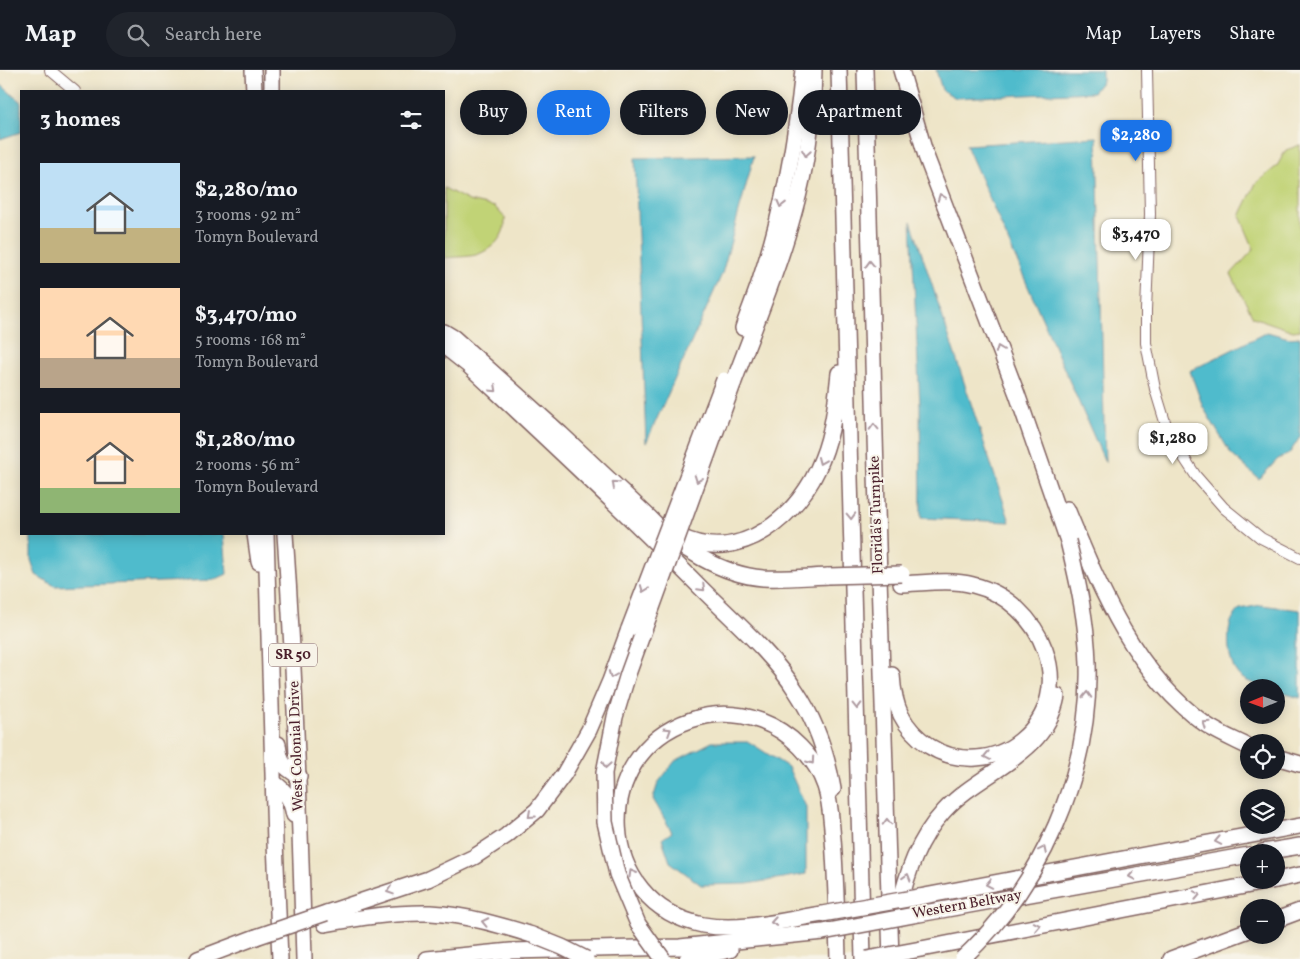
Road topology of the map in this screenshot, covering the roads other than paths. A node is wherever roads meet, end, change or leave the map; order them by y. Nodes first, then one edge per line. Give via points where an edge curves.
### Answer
1 (50, 70) edge
2 (253, 70) edge
3 (272, 70) edge
4 (803, 70) edge
5 (814, 70) edge
6 (839, 70) edge
7 (865, 70) edge
8 (901, 70) edge
9 (1146, 70) edge
10 (74, 90) edge
11 (254, 90) edge
12 (272, 90) edge
13 (845, 327) junction
14 (445, 333) edge
15 (445, 347) edge
16 (728, 382) junction
17 (630, 516) junction
18 (650, 518) junction
19 (255, 535) edge
20 (266, 535) edge
21 (285, 535) edge
22 (293, 535) edge
23 (1075, 542) junction
24 (878, 545) junction
25 (1300, 558) edge
26 (902, 579) junction
27 (828, 581) junction
28 (292, 639) junction
29 (271, 692) junction
30 (1240, 742) edge
31 (1285, 760) edge
32 (1300, 764) edge
33 (299, 776) junction
34 (273, 782) junction
35 (1300, 826) edge
36 (300, 840) junction
37 (1300, 846) edge
38 (1285, 848) edge
39 (1240, 857) edge
40 (836, 876) junction
41 (1300, 876) edge
42 (1285, 878) edge
43 (1240, 887) edge
44 (1300, 910) edge
45 (1285, 916) edge
46 (325, 919) junction
47 (822, 932) junction
48 (1240, 933) edge
49 (256, 941) junction
50 (890, 941) junction
51 (1204, 947) junction
52 (198, 959) edge
53 (205, 959) edge
54 (280, 959) edge
55 (304, 959) edge
56 (427, 959) edge
57 (586, 959) edge
58 (663, 959) edge
59 (687, 959) edge
60 (838, 959) edge
61 (863, 959) edge
62 (867, 959) edge
63 (891, 959) edge
64 (962, 959) edge
65 (1171, 959) edge
66 (1176, 959) edge

1 - 10 street
2 - 11 highway
3 - 12 highway
4 -> 16 highway via 783,198
5 -> 16 highway via 806,156 794,212 773,279
6 - 13 highway, Florida's Turnpike
24 -> 7 highway, Florida's Turnpike
23 -> 8 highway via 926,156
9 - 25 street via 1150,214 1146,343 1155,390 1169,435 1196,476 1224,508 1260,538
13 -> 18 highway via 835,408 822,460 810,483 778,522 758,536 720,545 699,544
13 -> 61 highway, Florida's Turnpike
18 -> 14 highway via 561,434
15 -> 17 highway
16 -> 46 highway, bridge via 610,681 589,730 564,774 536,810 506,836 474,857
16 -> 58 highway, bridge via 631,665 615,717 604,773 605,822 617,874 638,924
17 - 27 highway via 670,550 715,575 759,587 783,588
17 -> 40 highway via 762,650 789,680 805,705 819,734 829,768
18 - 27 highway via 662,531 695,554 740,573 761,578
19 - 29 highway
20 - 29 highway, West Colonial Drive / SR 50
21 - 28 highway, West Colonial Drive / SR 50
22 - 28 highway via 297,584
30 -> 23 highway via 1206,724 1163,688 1126,637
64 -> 23 highway, bridge via 1007,911 1035,868 1070,786 1081,744 1088,665
26 -> 24 highway via 962,582 992,590 1009,600 1031,622 1047,656 1049,687 1040,718 1029,734 1014,746 984,757 948,755 933,749 906,725 893,694
50 -> 24 highway, Florida's Turnpike
26 - 27 highway
50 -> 26 highway via 908,874 929,830 945,809 1034,742 1052,717 1059,688 1057,654 1050,636 1041,618 1016,594 995,582 963,573
28 - 33 highway, West Colonial Drive / SR 50
29 - 33 highway via 280,757 285,768
29 - 34 highway, West Colonial Drive / SR 50
31 - 32 highway
33 - 36 highway, West Colonial Drive / SR 50
34 - 36 highway via 285,791 291,801
34 - 54 highway, West Colonial Drive / SR 50
35 -> 40 highway, bridge via 822,914 721,927 686,920 665,910 637,882 620,843 618,807 624,783 637,759 652,742 674,727 708,715 754,718 776,728 802,748 826,787
36 - 55 highway, West Colonial Drive / SR 50
37 - 38 highway
39 -> 47 highway, Western Beltway, bridge
40 - 60 highway
41 - 42 highway
62 -> 43 highway, bridge
44 - 45 highway
46 - 49 highway
57 -> 46 highway, bridge via 532,935 433,913
47 - 56 highway via 680,947 511,951
47 - 59 highway, Western Beltway
48 - 51 highway
49 - 52 highway
49 - 53 highway
50 - 63 highway, Florida's Turnpike
51 - 65 highway
51 - 66 highway

